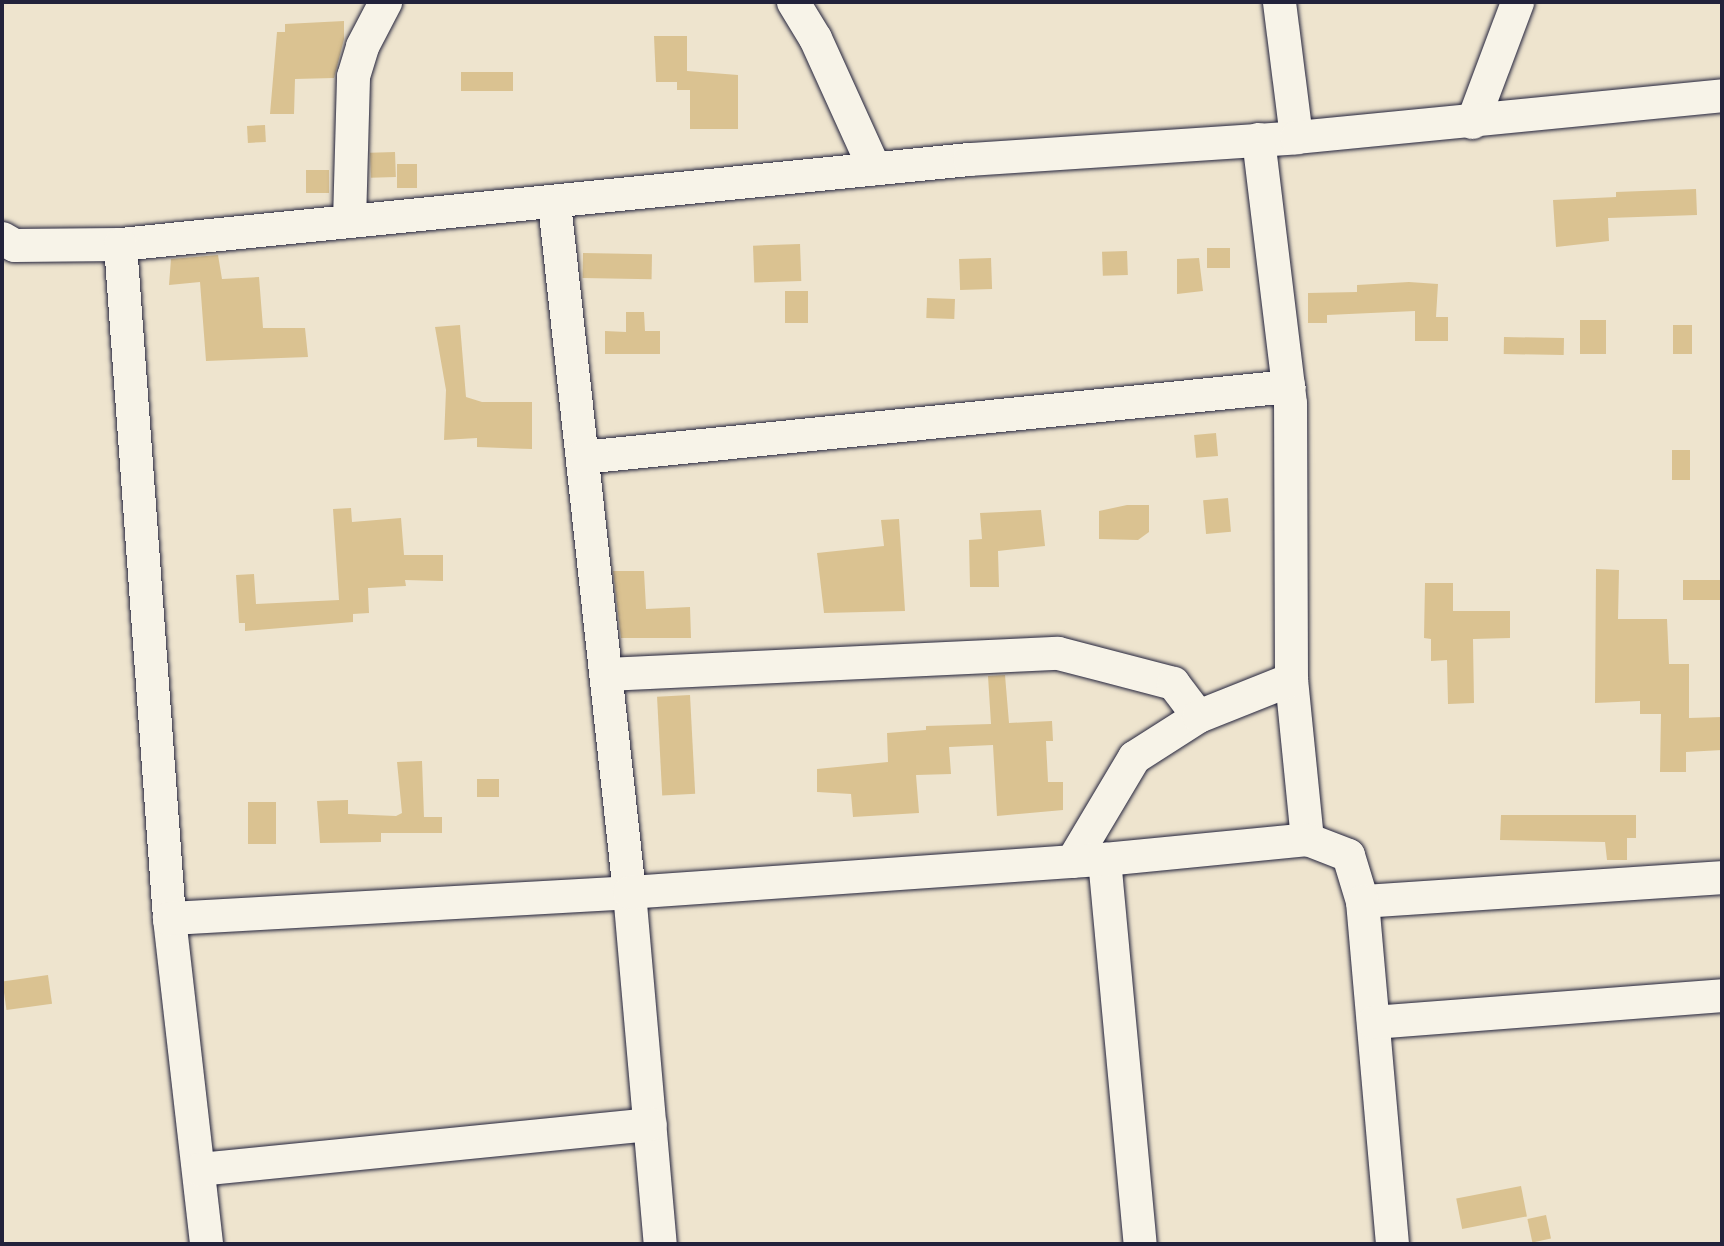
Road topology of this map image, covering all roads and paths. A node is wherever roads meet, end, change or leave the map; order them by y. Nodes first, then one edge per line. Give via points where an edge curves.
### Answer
1 (385, 2) edge
2 (793, 2) edge
3 (1279, 2) edge
4 (1517, 2) edge
5 (1722, 102) edge
6 (1472, 122) junction
7 (1296, 137) junction
8 (1258, 139) junction
9 (874, 168) junction
10 (554, 203) junction
11 (349, 221) junction
12 (2, 238) edge
13 (120, 244) junction
14 (1289, 386) junction
15 (582, 457) junction
16 (607, 674) junction
17 (1291, 680) junction
18 (1198, 716) junction
19 (1307, 839) junction
20 (1088, 860) junction
21 (1722, 877) edge
22 (629, 892) junction
23 (1362, 901) junction
24 (169, 918) junction
25 (1722, 995) edge
26 (1373, 1022) junction
27 (650, 1124) junction
28 (199, 1169) junction
29 (206, 1244) edge
30 (660, 1244) edge
31 (1140, 1244) edge
32 (1392, 1244) edge

1 - 11 street via 362,46 353,76
2 - 9 street via 816,38
3 - 7 street
4 - 6 street
5 - 6 street
6 - 7 street
7 - 8 street
8 - 9 street
8 - 14 street
9 - 10 street
10 - 11 street
10 - 15 street
11 - 13 street
12 - 13 street via 14,245
13 - 24 street
14 - 15 street
14 - 17 street
15 - 16 street
16 - 18 street via 1058,653 1173,683
16 - 22 street
17 - 18 street
17 - 19 street
18 - 20 street via 1134,757
19 - 20 street
19 - 23 street via 1348,855
20 - 22 street
20 - 31 street
21 - 23 street
22 - 24 street
22 - 27 street
23 - 26 street
24 - 28 street
25 - 26 street
26 - 32 street
27 - 28 street
27 - 30 street
28 - 29 street

